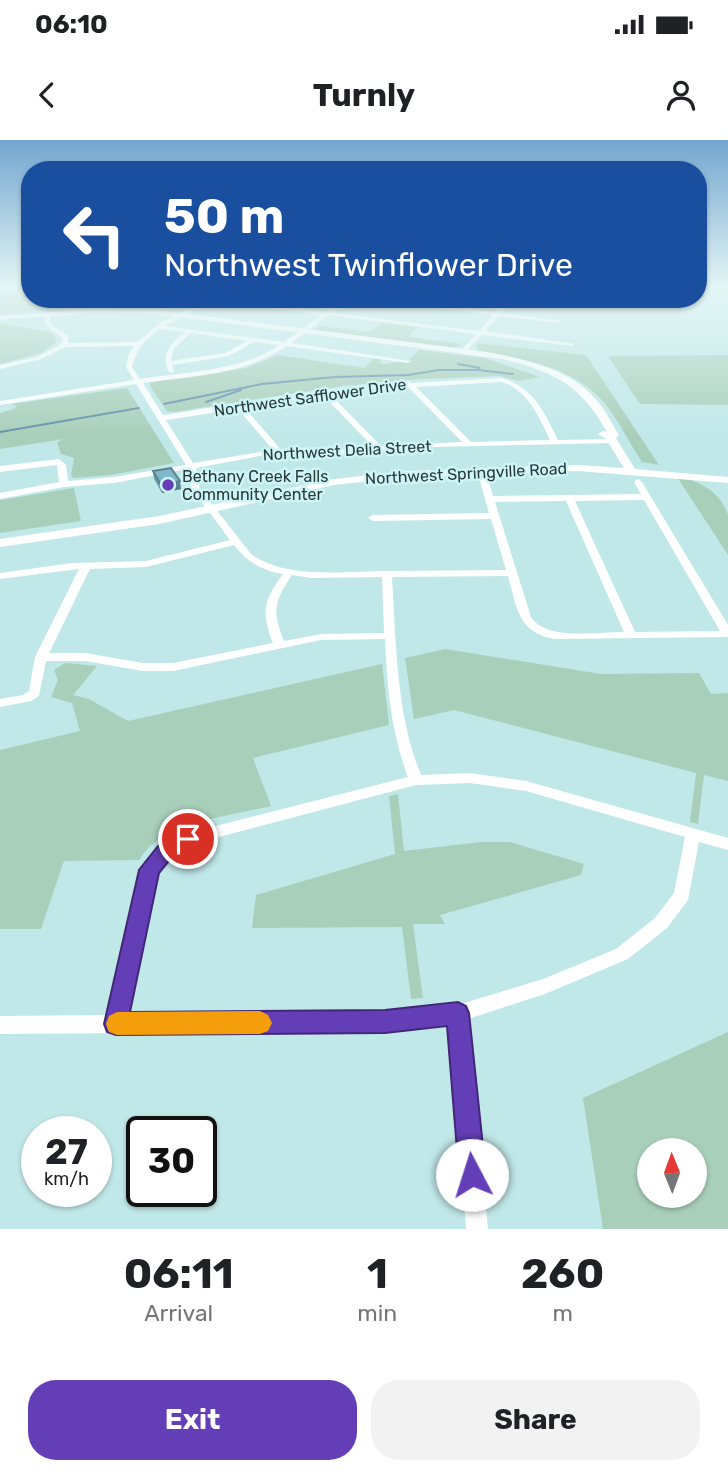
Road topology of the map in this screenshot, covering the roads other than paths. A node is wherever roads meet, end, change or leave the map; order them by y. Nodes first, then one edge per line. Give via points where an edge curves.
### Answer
1 (65, 337) edge
2 (147, 337) edge
3 (184, 337) edge
4 (228, 337) edge
5 (295, 337) edge
6 (347, 337) edge
7 (477, 337) edge
8 (518, 337) edge
9 (253, 340) junction
10 (138, 344) junction
11 (572, 344) dead end
12 (64, 345) junction
13 (284, 345) junction
14 (463, 352) junction
15 (408, 361) dead end
16 (168, 364) junction
17 (0, 367) edge
18 (175, 377) junction
19 (137, 383) junction
20 (408, 383) junction
21 (324, 392) junction
22 (0, 403) edge
23 (240, 406) junction
24 (161, 418) junction
25 (611, 439) junction
26 (555, 442) junction
27 (468, 444) junction
28 (379, 449) junction
29 (279, 452) junction
30 (191, 466) junction
31 (0, 469) edge
32 (481, 470) junction
33 (630, 470) junction
34 (728, 480) edge
35 (638, 482) dead end
36 (64, 484) junction
37 (0, 496) edge
38 (646, 497) junction
39 (569, 498) junction
40 (489, 499) junction
41 (212, 509) junction
42 (495, 516) junction
43 (373, 518) dead end
44 (236, 542) junction
45 (0, 543) edge
46 (86, 566) junction
47 (289, 573) junction
48 (511, 573) junction
49 (387, 574) junction
50 (0, 576) edge
51 (728, 634) edge
52 (631, 635) junction
53 (390, 636) junction
54 (280, 645) junction
55 (41, 657) junction
56 (0, 703) edge
57 (416, 780) junction
58 (693, 834) junction
59 (728, 844) edge
60 (458, 1013) junction
61 (116, 1024) junction
62 (0, 1025) edge
63 (477, 1229) edge

1 - 12 street
2 - 10 street
3 - 16 street via 170,349
4 - 9 street
5 - 13 street
6 - 14 street
7 - 14 street
8 - 11 street
9 - 13 street
9 - 16 street via 227,355
10 - 12 street
10 - 19 street via 129,367
12 - 17 street via 39,358
13 - 15 street
13 - 18 street via 245,365
14 - 25 street via 527,367 557,380 583,401
16 - 18 street
18 - 19 street
19 - 22 street
19 - 24 street
20 - 21 street, Northwest Safflower Drive
20 - 26 street, Northwest Safflower Drive via 508,381 537,405
20 - 27 street
21 - 23 street, Northwest Safflower Drive
21 - 28 street
23 - 24 street, Northwest Safflower Drive
23 - 29 street
24 - 30 street
25 - 26 street, Northwest Delia Street
25 - 33 street
26 - 27 street, Northwest Delia Street
27 - 28 street, Northwest Delia Street
28 - 29 street, Northwest Delia Street
29 - 30 street, Northwest Delia Street
30 - 36 street, Northwest Delia Street
30 - 41 street via 196,489
31 - 36 street via 59,462
32 - 33 street, Northwest Springville Road
32 - 40 street
32 - 41 street, Northwest Springville Road via 344,480
33 - 34 street, Northwest Springville Road
35 - 38 street
36 - 37 street, Northwest Delia Street
38 - 39 street
38 - 51 street
39 - 40 street
39 - 52 street
40 - 42 street
41 - 44 street
41 - 45 street, Northwest Springville Road via 141,524
42 - 43 street
42 - 48 street
44 - 46 street via 146,564
44 - 47 street via 255,562
46 - 50 street
46 - 55 street
47 - 49 street
47 - 54 street via 269,608
48 - 49 street
48 - 52 street via 528,624 539,632
49 - 53 street
51 - 52 street
53 - 54 street via 331,636
53 - 57 street via 403,743
54 - 55 street via 173,667
55 - 56 street via 32,696
57 - 58 street via 470,778 516,784
57 - 61 street via 188,839 165,851 149,870
58 - 59 street
58 - 60 street via 682,895 661,923 622,954 545,986
60 - 61 street via 385,1022
60 - 63 street
61 - 62 street

